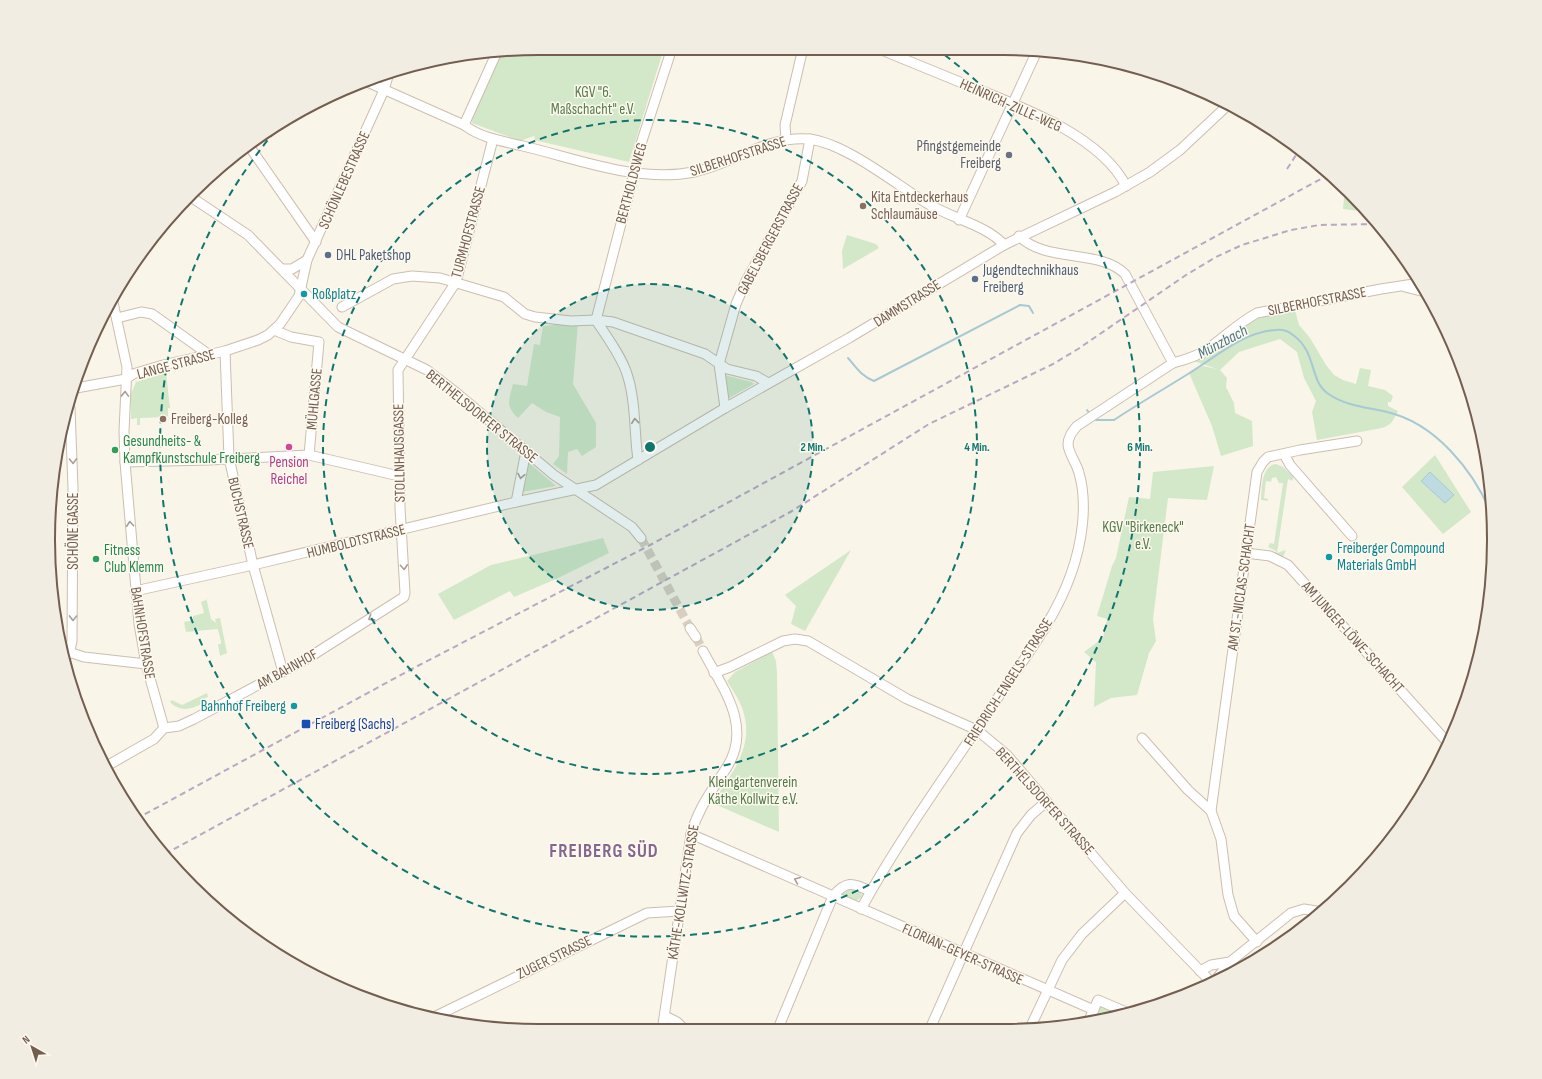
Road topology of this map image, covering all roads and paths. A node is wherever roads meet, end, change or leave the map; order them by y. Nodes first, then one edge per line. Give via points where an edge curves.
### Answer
1 (670, 55) edge
2 (801, 55) edge
3 (894, 55) edge
4 (902, 55) edge
5 (1035, 56) edge
6 (495, 57) edge
7 (901, 58) junction
8 (387, 80) edge
9 (373, 85) edge
10 (384, 90) junction
11 (1013, 104) junction
12 (1224, 109) edge
13 (464, 125) junction
14 (493, 139) junction
15 (786, 139) junction
16 (810, 139) junction
17 (252, 150) edge
18 (634, 172) junction
19 (1126, 186) junction
20 (195, 199) edge
21 (959, 220) junction
22 (1019, 236) junction
23 (316, 242) junction
24 (1004, 245) junction
25 (307, 260) junction
26 (282, 269) junction
27 (456, 282) junction
28 (1414, 284) edge
29 (1403, 286) junction
30 (302, 289) junction
31 (1418, 290) edge
32 (342, 307) dead end
33 (114, 308) edge
34 (117, 318) junction
35 (596, 320) junction
36 (274, 330) junction
37 (225, 351) junction
38 (208, 354) junction
39 (404, 359) junction
40 (1173, 363) junction
41 (719, 364) junction
42 (126, 379) junction
43 (768, 384) junction
44 (80, 387) edge
45 (724, 408) junction
46 (70, 420) edge
47 (1069, 434) joint
48 (1357, 441) dead end
49 (526, 451) junction
50 (1284, 454) junction
51 (309, 455) junction
52 (229, 458) junction
53 (638, 460) junction
54 (125, 462) junction
55 (399, 476) junction
56 (577, 490) junction
57 (516, 502) junction
58 (401, 530) junction
59 (1352, 536) dead end
60 (641, 538) tunnel mouth
61 (1246, 553) junction
62 (253, 565) junction
63 (135, 591) junction
64 (404, 597) joint
65 (690, 628) tunnel mouth
66 (696, 638) tunnel mouth
67 (68, 649) edge
68 (703, 651) tunnel mouth
69 (69, 653) edge
70 (146, 664) junction
71 (283, 672) junction
72 (714, 672) junction
73 (164, 728) junction
74 (977, 730) junction
75 (1142, 738) dead end
76 (1444, 738) edge
77 (110, 764) edge
78 (1046, 802) junction
79 (1211, 811) junction
80 (691, 834) junction
81 (870, 892) junction
82 (1125, 892) junction
83 (832, 896) junction
84 (861, 909) junction
85 (680, 911) junction
86 (1314, 911) edge
87 (1257, 942) junction
88 (963, 954) junction
89 (1230, 962) junction
90 (1213, 976) edge
91 (1208, 978) edge
92 (1207, 979) edge
93 (1047, 991) junction
94 (1119, 1009) edge
95 (1094, 1010) junction
96 (441, 1014) edge
97 (665, 1016) junction
98 (1091, 1016) edge
99 (1032, 1023) edge
100 (663, 1024) edge
101 (679, 1024) edge
102 (780, 1024) edge
103 (932, 1024) edge

1 - 18 street, BERTHOLDSWEG
2 - 15 street via 785,125
3 - 7 street, HEINRICH-ZILLE-WEG
4 - 7 street
5 - 11 street
6 - 13 street
7 - 11 street, HEINRICH-ZILLE-WEG
8 - 10 street, SCHÖNLEBESTRASSE
9 - 10 street, SILBERHOFSTRASSE
10 - 13 street, SILBERHOFSTRASSE
10 - 23 street, SCHÖNLEBESTRASSE
11 - 19 street, HEINRICH-ZILLE-WEG via 1036,113 1079,138 1106,160 1121,176
11 - 21 street
12 - 19 street, DAMMSTRASSE via 1180,150
13 - 14 street, SILBERHOFSTRASSE
14 - 18 street, SILBERHOFSTRASSE
14 - 27 street, TURMHOFSTRASSE
15 - 16 street, SILBERHOFSTRASSE
15 - 18 street, SILBERHOFSTRASSE via 724,163 695,171 672,175
16 - 21 street, SILBERHOFSTRASSE via 829,144 851,155 931,206
16 - 41 street, GABELSBERGERSTRASSE via 802,181 746,280 736,304
17 - 23 street
18 - 35 street, BERTHOLDSWEG
19 - 22 street, DAMMSTRASSE
20 - 26 street, BERTHELSDORFER STRASSE via 248,235
21 - 24 street, SILBERHOFSTRASSE via 988,232
22 - 24 street, DAMMSTRASSE
22 - 40 street via 1024,242 1036,248 1100,261 1120,269
23 - 25 street, SCHÖNLEBESTRASSE
24 - 43 street, DAMMSTRASSE
25 - 26 street via 292,269
25 - 30 street, SCHÖNLEBESTRASSE
26 - 30 street, BERTHELSDORFER STRASSE
27 - 32 street via 434,277 400,277 385,282
27 - 35 street via 504,297 525,314 535,317 571,321
27 - 39 street, TURMHOFSTRASSE
28 - 29 street, SILBERHOFSTRASSE
29 - 31 street, SILBERHOFSTRASSE
29 - 40 street, SILBERHOFSTRASSE via 1257,313 1244,320 1205,351
30 - 36 street, LANGE STRASSE via 294,306
30 - 39 street, BERTHELSDORFER STRASSE via 338,328
33 - 34 street, BAHNHOFSTRASSE
34 - 38 street via 141,312 152,314
34 - 42 street, BAHNHOFSTRASSE via 127,367
35 - 41 street via 613,322 705,354
53 -> 35 street via 627,375
36 - 37 street, LANGE STRASSE via 258,340
36 - 51 street, MÜHLGASSE via 291,337 319,342
37 - 38 street, LANGE STRASSE
37 - 52 street, BUCHSTRASSE
38 - 42 street, LANGE STRASSE via 133,374
39 - 49 street, BERTHELSDORFER STRASSE via 441,380
39 - 55 street, STOLLNHAUSGASSE via 398,370
40 - 47 street, SILBERHOFSTRASSE via 1085,420
41 - 43 street via 727,369 756,376
41 - 45 street, GABELSBERGERSTRASSE
42 - 44 street, LANGE STRASSE
54 -> 42 street, BAHNHOFSTRASSE
43 - 45 street, DAMMSTRASSE
45 - 53 street, DAMMSTRASSE
46 -> 67 street, SCHÖNE GASSE via 74,530 72,641
47 - 74 street, FRIEDRICH-ENGELS-STRASSE via 1068,446 1083,488 1080,544 1072,573 1061,600 1040,635
48 - 50 street, AM ST.-NICLAS-SCHACHT
49 - 56 street, BERTHELSDORFER STRASSE
49 -> 57 street
50 - 59 street via 1290,465
50 - 61 street, AM ST.-NICLAS-SCHACHT via 1268,458 1259,467
51 - 52 street
51 - 55 street
52 - 54 street
52 - 62 street, BUCHSTRASSE
53 - 56 street, DAMMSTRASSE via 596,485
63 -> 54 street, BAHNHOFSTRASSE
55 - 58 street, STOLLNHAUSGASSE
56 - 57 street, HUMBOLDTSTRASSE
56 - 60 street, BERTHELSDORFER STRASSE via 632,527
57 - 58 street, HUMBOLDTSTRASSE
58 - 62 street, HUMBOLDTSTRASSE
58 -> 64 street, STOLLNHAUSGASSE
61 - 76 street, AM JUNGER-LÖWE-SCHACHT via 1270,556 1288,565
61 - 79 street, AM ST.-NICLAS-SCHACHT
62 - 63 street, HUMBOLDTSTRASSE
62 - 71 street, BUCHSTRASSE
63 - 70 street, BAHNHOFSTRASSE
64 -> 71 street, AM BAHNHOF
65 - 66 street
68 - 72 street
69 - 70 street
70 - 73 street, BAHNHOFSTRASSE
71 - 73 street, AM BAHNHOF via 179,726
72 - 74 street, BERTHELSDORFER STRASSE via 783,641 808,641 910,701
72 - 80 street, KÄTHE-KOLLWITZ-STRASSE via 735,714 738,726 736,746 728,766 696,816
73 - 77 street via 154,739
74 - 78 street, BERTHELSDORFER STRASSE via 1007,755
74 - 81 street, FRIEDRICH-ENGELS-STRASSE
75 - 79 street, AM ST.-NICLAS-SCHACHT via 1188,790
78 - 82 street, BERTHELSDORFER STRASSE
78 - 88 street via 1030,815 1017,833
79 - 87 street, AM ST.-NICLAS-SCHACHT via 1221,839 1228,895 1234,916
83 -> 80 street, FLORIAN-GEYER-STRASSE
80 - 85 street, KÄTHE-KOLLWITZ-STRASSE
81 - 83 street via 850,884
81 - 84 street, FRIEDRICH-ENGELS-STRASSE
82 - 92 street, BERTHELSDORFER STRASSE
82 - 93 street via 1082,934 1062,960
83 - 84 street, FLORIAN-GEYER-STRASSE
83 - 102 street
84 - 88 street, FLORIAN-GEYER-STRASSE
85 - 96 street, ZUGER STRASSE via 647,913
85 - 97 street, KÄTHE-KOLLWITZ-STRASSE
86 - 87 street via 1304,909 1291,913
87 - 89 street
88 - 93 street, FLORIAN-GEYER-STRASSE
88 - 103 street
89 - 90 street
89 - 91 street via 1211,965
93 - 95 street, FLORIAN-GEYER-STRASSE
93 - 99 street
94 - 95 street via 1098,1000
95 - 98 street
97 - 100 street, KÄTHE-KOLLWITZ-STRASSE
97 - 101 street

